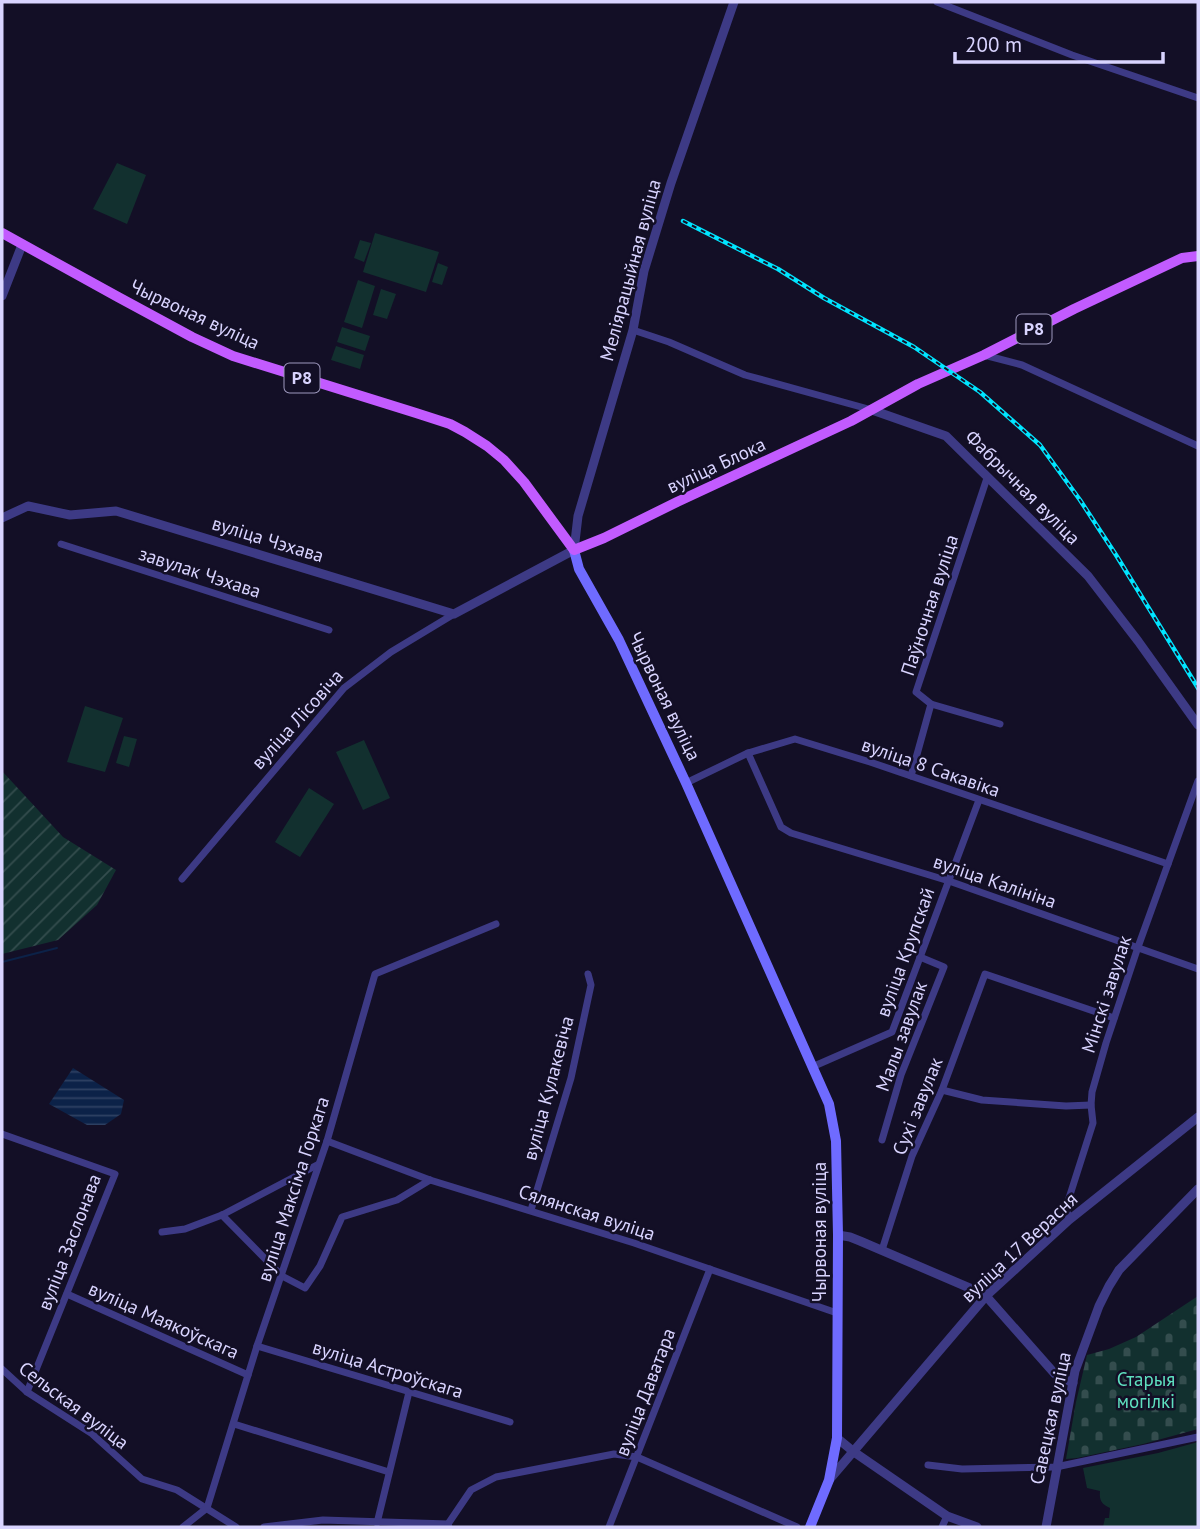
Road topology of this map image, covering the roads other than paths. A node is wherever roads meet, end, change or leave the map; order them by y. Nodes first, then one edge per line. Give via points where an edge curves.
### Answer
1 (734, 2) edge
2 (937, 2) edge
3 (1198, 98) edge
4 (2, 233) edge
5 (22, 245) junction
6 (1198, 256) edge
7 (2, 296) edge
8 (633, 330) junction
9 (984, 355) junction
10 (872, 410) junction
11 (1198, 446) edge
12 (988, 478) junction
13 (2, 518) edge
14 (61, 544) dead end
15 (574, 550) junction
16 (454, 614) junction
17 (329, 630) dead end
18 (931, 704) junction
19 (1000, 724) dead end
20 (1198, 725) edge
21 (748, 753) junction
22 (911, 776) junction
23 (1198, 781) edge
24 (686, 783) junction
25 (979, 800) junction
26 (1168, 864) junction
27 (181, 879) dead end
28 (949, 881) junction
29 (496, 924) dead end
30 (1138, 947) junction
31 (920, 957) junction
32 (1198, 969) edge
33 (588, 974) dead end
34 (1114, 1018) junction
35 (812, 1067) junction
36 (942, 1090) junction
37 (1091, 1105) junction
38 (1198, 1117) edge
39 (2, 1134) edge
40 (882, 1140) dead end
41 (327, 1141) junction
42 (318, 1165) junction
43 (430, 1180) junction
44 (1198, 1189) edge
45 (531, 1210) junction
46 (222, 1215) junction
47 (1069, 1220) junction
48 (162, 1232) dead end
49 (838, 1235) junction
50 (882, 1251) junction
51 (710, 1269) junction
52 (282, 1276) junction
53 (67, 1294) junction
54 (986, 1296) junction
55 (837, 1313) junction
56 (257, 1346) junction
57 (2, 1370) edge
58 (248, 1375) junction
59 (1073, 1383) junction
60 (27, 1392) junction
61 (409, 1392) junction
62 (510, 1422) dead end
63 (234, 1424) junction
64 (1198, 1437) edge
65 (837, 1438) junction
66 (854, 1452) junction
67 (637, 1457) junction
68 (928, 1465) dead end
69 (1056, 1468) junction
70 (390, 1472) junction
71 (829, 1480) junction
72 (206, 1508) junction
73 (947, 1516) junction
74 (377, 1523) junction
75 (449, 1525) edge
76 (183, 1527) edge
77 (236, 1527) edge
78 (264, 1527) edge
79 (609, 1527) edge
80 (797, 1527) edge
81 (810, 1527) edge
82 (942, 1527) edge
83 (977, 1527) edge
84 (1046, 1527) edge

1 - 8 street, Меліярацыйная вуліца via 671,183 644,271
2 - 3 street
4 - 5 main road, Чырвоная вуліца / Р8
5 - 7 street
5 - 15 main road, Чырвоная вуліца / Р8 via 233,356 465,432 519,476
6 - 9 main road, Р8 via 1182,258
8 - 10 street, Фабрычная вуліца via 745,375
8 - 15 street, Меліярацыйная вуліца via 578,516
9 - 10 main road, Р8
9 - 11 street via 1022,365
10 - 12 street, Фабрычная вуліца via 946,436
10 - 15 main road, вуліца Блока / Р8
12 - 18 street, Паўночная вуліца via 916,692
12 - 20 street, Фабрычная вуліца via 1088,576
13 - 16 street, вуліца Чэхава via 28,506 70,515 116,511
14 - 17 street, завулак Чэхава
15 - 16 street, вуліца Лісовіча
15 - 24 main road, Чырвоная вуліца via 579,569 619,640
16 - 27 street, вуліца Лісовіча via 391,652 344,688
18 - 19 street
18 - 22 street
21 - 22 street, вуліца 8 Сакавіка via 795,739
21 - 24 street, вуліца 8 Сакавіка
21 - 28 street, вуліца Калініна via 781,827
22 - 25 street, вуліца 8 Сакавіка
23 - 26 street, Мінскі завулак
24 - 35 main road, Чырвоная вуліца
25 - 26 street, вуліца 8 Сакавіка
25 - 28 street, вуліца Крупскай
26 - 30 street, Мінскі завулак
28 - 30 street, вуліца Калініна
28 - 31 street, вуліца Крупскай
29 - 41 street, вуліца Максіма Горкага via 375,974
30 - 32 street, вуліца Калініна
30 - 34 street, Мінскі завулак
31 - 35 street, вуліца Крупскай via 892,1032
31 - 40 street, Малы завулак via 943,967 901,1075
33 - 45 street, вуліца Кулакевіча via 591,985 571,1077
34 - 36 street, Сухі завулак via 985,974
34 - 37 street, Мінскі завулак
35 - 49 main road, Чырвоная вуліца via 829,1104 836,1141
36 - 37 street via 982,1100
36 - 50 street, Сухі завулак via 912,1156
37 - 47 street, Мінскі завулак via 1093,1123 1069,1198
38 - 47 street, вуліца 17 Верасня
39 - 53 street, вуліца Заслонава via 115,1174
41 - 42 street, вуліца Максіма Горкага
41 - 43 street, Сялянская вуліца
42 - 46 street
42 - 52 street, вуліца Максіма Горкага
43 - 45 street, Сялянская вуліца
43 - 52 street via 397,1200 342,1217 305,1288
44 - 59 street, Савецкая вуліца via 1119,1270 1081,1351
45 - 51 street, Сялянская вуліца
46 - 48 street
46 - 52 street
47 - 54 street, вуліца 17 Верасня
49 - 50 street
49 - 55 main road, Чырвоная вуліца
50 - 54 street
51 - 55 street, Сялянская вуліца
51 - 67 street, вуліца Даватара
52 - 56 street, вуліца Максіма Горкага
53 - 58 street, вуліца Маякоўскага
53 - 60 street, вуліца Заслонава
54 - 59 street via 1055,1374
54 - 66 street, вуліца 17 Верасня
55 - 65 main road, Чырвоная вуліца
56 - 58 street, вуліца Максіма Горкага
56 - 61 street, вуліца Астроўскага
57 - 60 street, Сельская вуліца
58 - 63 street, вуліца Максіма Горкага
59 - 69 street, Савецкая вуліца
60 - 72 street, Сельская вуліца via 91,1433 142,1479 177,1490
61 - 62 street, вуліца Астроўскага
61 - 70 street
63 - 70 street
63 - 72 street, вуліца Максіма Горкага
64 - 69 street
65 - 66 street
65 - 71 main road, Чырвоная вуліца
66 - 71 street, Чырвоная вуліца
66 - 73 street
67 - 75 street via 614,1454 496,1478 471,1490
67 - 79 street, вуліца Даватара
67 - 80 street
68 - 69 street
69 - 84 street, Савецкая вуліца
70 - 74 street
71 - 81 main road, Чырвоная вуліца
72 - 76 street
72 - 77 street, Сельская вуліца
73 - 82 street
73 - 83 street
74 - 75 street
74 - 78 street via 323,1520

